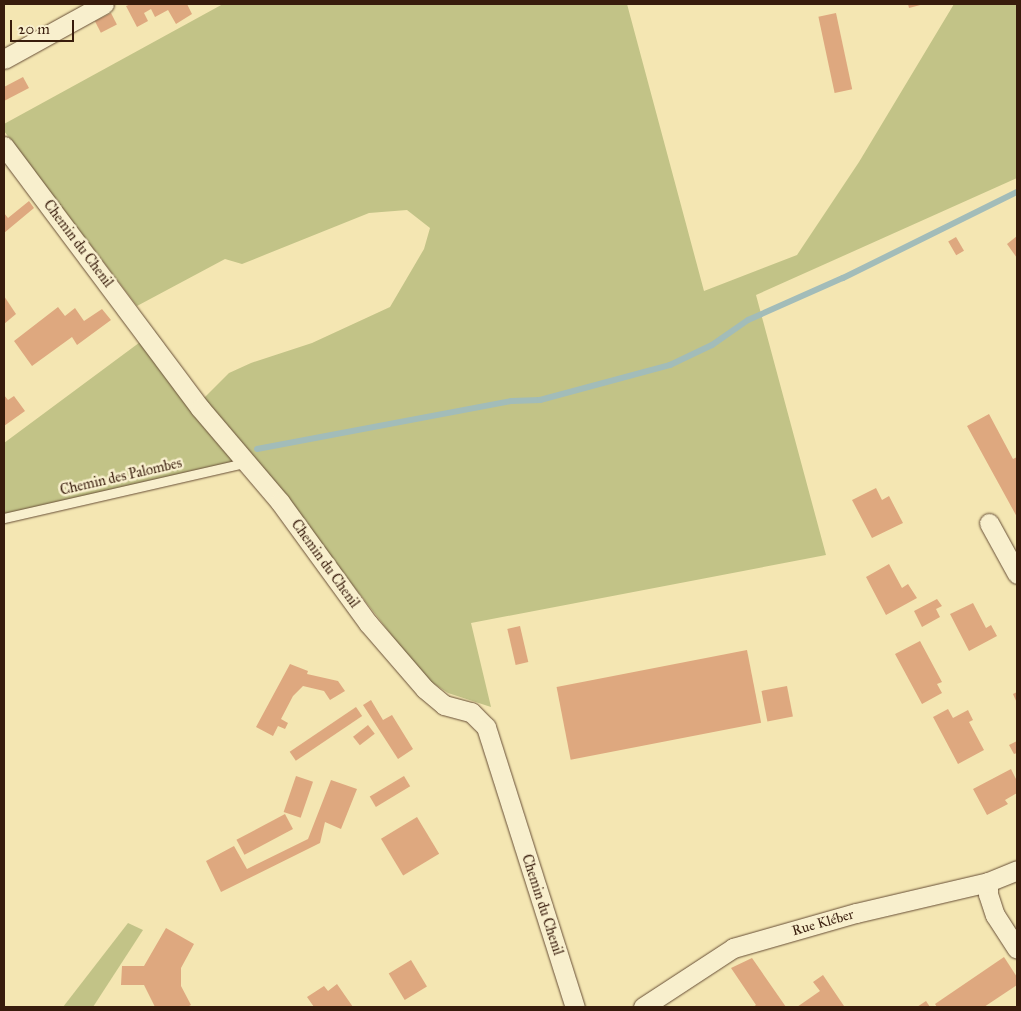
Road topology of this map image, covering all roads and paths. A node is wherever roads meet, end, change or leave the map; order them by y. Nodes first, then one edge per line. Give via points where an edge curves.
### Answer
1 (104, 4) edge
2 (4, 59) edge
3 (4, 146) edge
4 (245, 463) junction
5 (4, 518) edge
6 (989, 523) dead end
7 (1017, 574) edge
8 (1017, 870) edge
9 (988, 882) junction
10 (1017, 949) edge
11 (575, 1007) edge
12 (643, 1007) edge

1 - 2 street
3 - 4 street, Chemin du Chenil via 200,408
4 - 5 lane, Chemin des Palombes
4 - 11 street, Chemin du Chenil via 280,502 368,623 425,689 444,705 471,712 486,727
6 - 7 street
8 - 9 street, Rue Kléber
9 - 10 street via 995,915
9 - 12 street, Rue Kléber via 856,913 733,948

